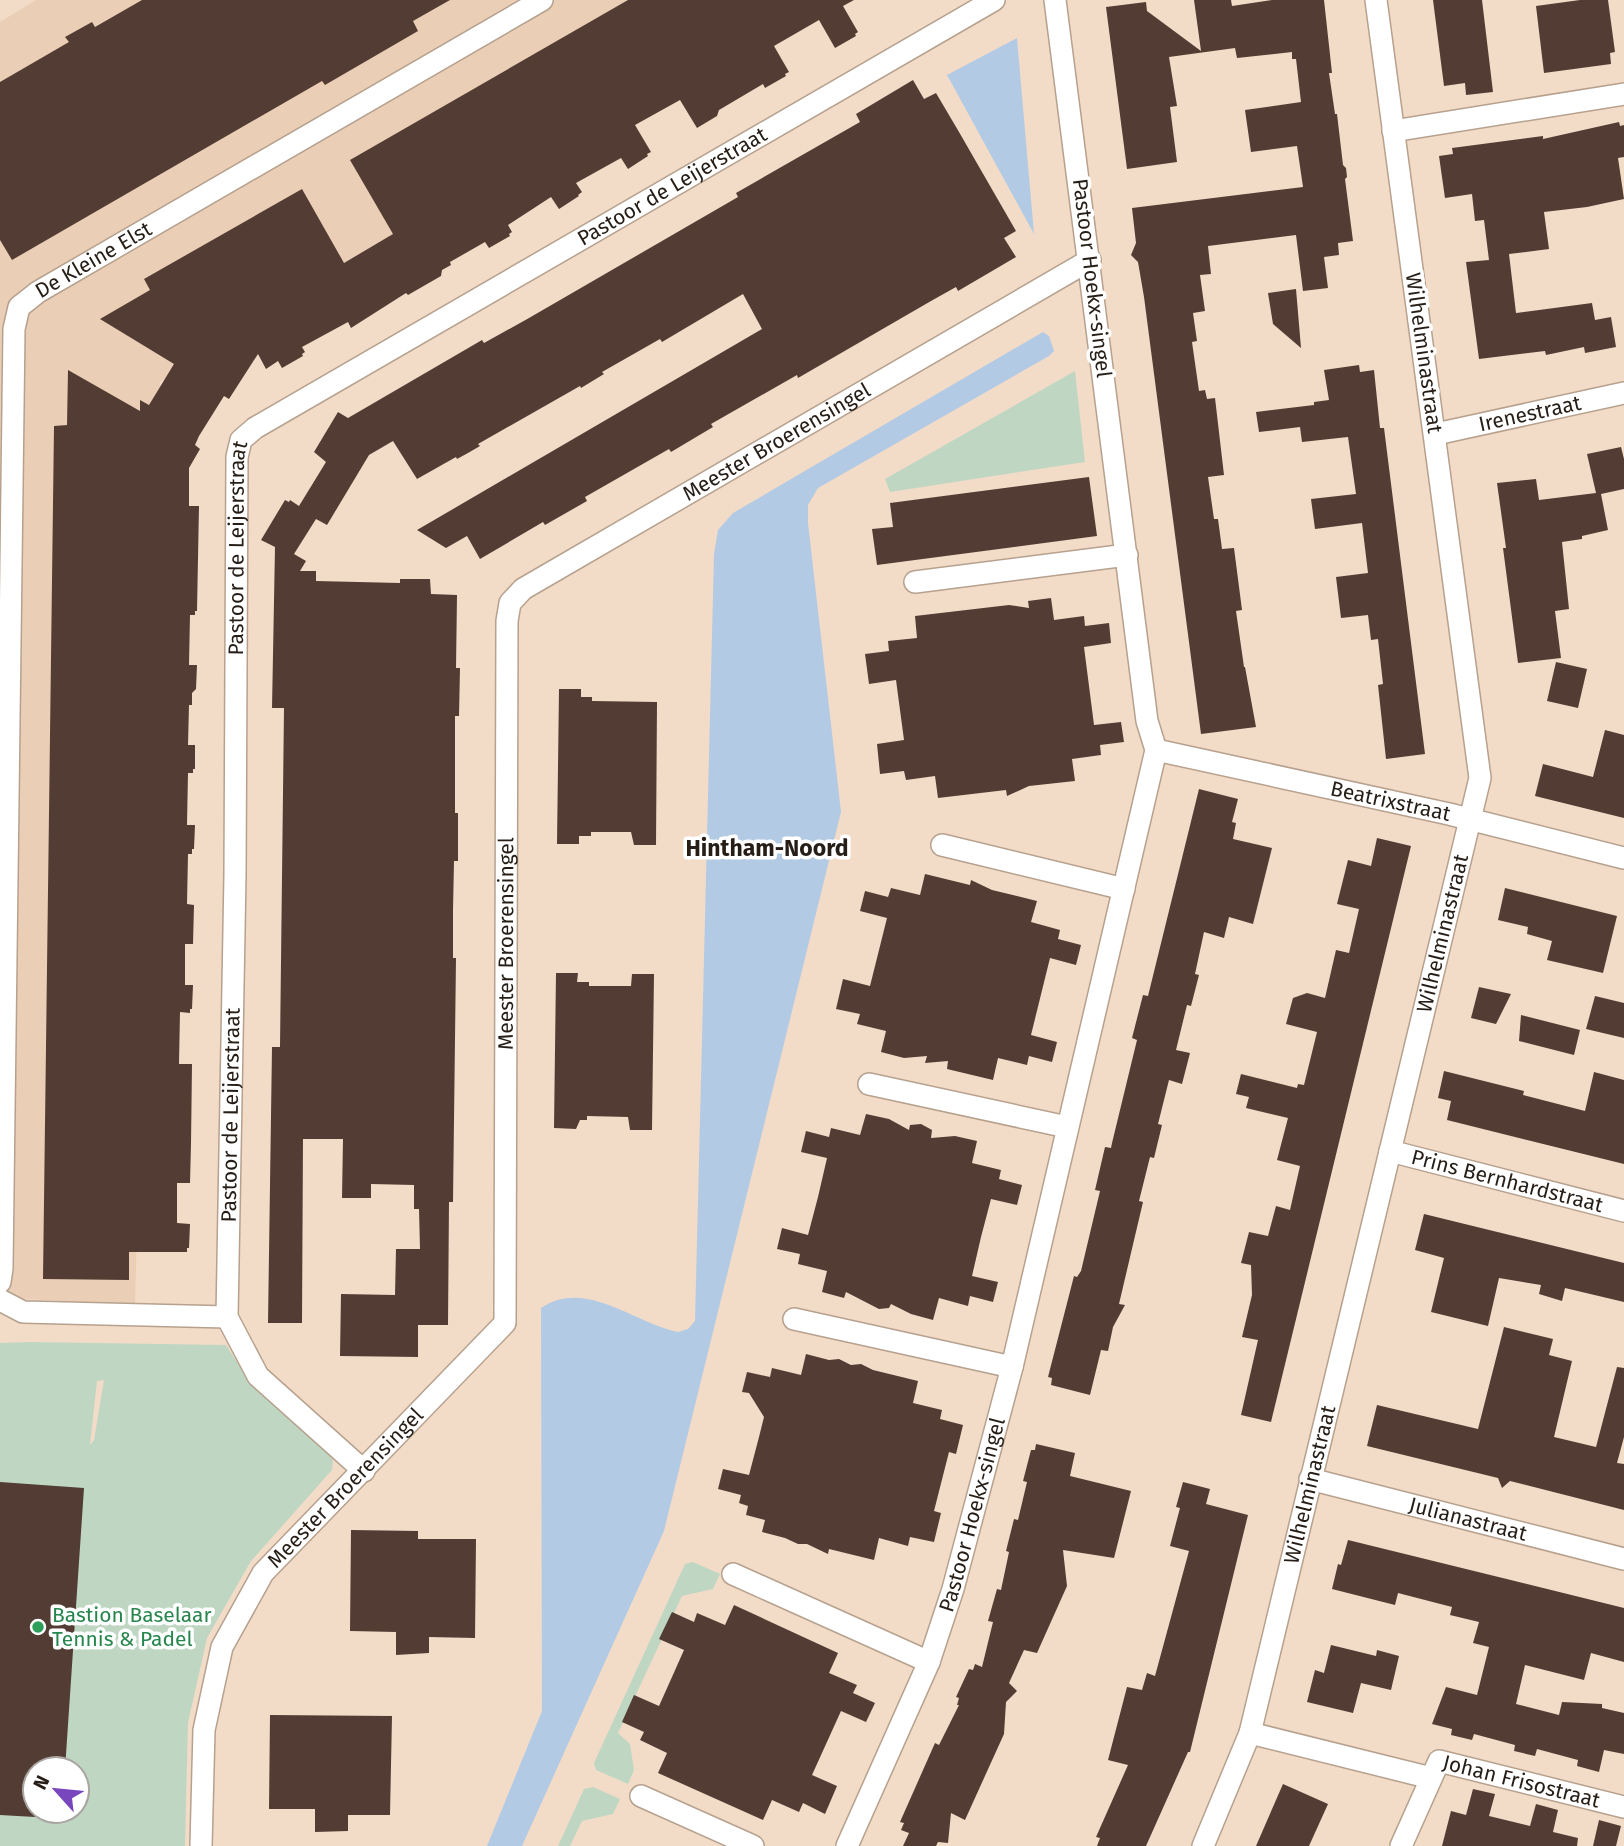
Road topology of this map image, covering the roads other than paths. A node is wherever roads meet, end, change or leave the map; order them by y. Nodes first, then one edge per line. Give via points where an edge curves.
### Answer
1 (542, 0) edge
2 (994, 0) edge
3 (1055, 0) edge
4 (1376, 0) edge
5 (1624, 94) edge
6 (1393, 131) junction
7 (1090, 260) junction
8 (1624, 393) edge
9 (1436, 434) junction
10 (1127, 555) junction
11 (915, 582) dead end
12 (1156, 750) junction
13 (1471, 820) junction
14 (942, 845) dead end
15 (1624, 858) edge
16 (1124, 889) junction
17 (869, 1084) dead end
18 (1067, 1127) junction
19 (1390, 1151) junction
20 (1624, 1211) edge
21 (0, 1282) edge
22 (0, 1300) edge
23 (227, 1317) junction
24 (794, 1319) dead end
25 (1012, 1367) junction
26 (364, 1471) junction
27 (1310, 1479) junction
28 (1624, 1559) edge
29 (733, 1574) dead end
30 (929, 1662) junction
31 (1250, 1733) junction
32 (1431, 1778) junction
33 (641, 1796) dead end
34 (1624, 1807) edge
35 (201, 1846) edge
36 (753, 1846) edge
37 (847, 1846) edge
38 (1203, 1846) edge
39 (1401, 1846) edge

1 - 21 street, De Kleine Elst via 19,307 14,329
2 - 23 street, Pastoor de Leijerstraat via 241,440 237,457 236,861
3 - 7 street, Pastoor Hoekx-singel
4 - 6 street, Wilhelminastraat
5 - 6 street
6 - 9 street, Wilhelminastraat
7 - 10 street, Pastoor Hoekx-singel
7 - 26 street, Meester Broerensingel via 523,589 510,603 505,1323
8 - 9 street, Irenestraat
9 - 13 street, Wilhelminastraat via 1480,778
10 - 11 street
10 - 12 street, Pastoor Hoekx-singel via 1147,721
12 - 13 street, Beatrixstraat
12 - 16 street, Pastoor Hoekx-singel
13 - 15 street, Beatrixstraat
13 - 19 street, Wilhelminastraat
14 - 16 street
16 - 18 street, Pastoor Hoekx-singel
17 - 18 street
18 - 25 street, Pastoor Hoekx-singel
19 - 20 street, Prins Bernhardstraat
19 - 27 street, Wilhelminastraat
22 - 23 street via 23,1312
23 - 26 street via 258,1376
24 - 25 street
25 - 30 street, Pastoor Hoekx-singel
26 - 35 street, Meester Broerensingel via 263,1573 222,1647 204,1730
27 - 28 street, Julianastraat
27 - 31 street, Wilhelminastraat
29 - 30 street
30 - 37 street, Pastoor Hoekx-singel
31 - 32 street, Johan Frisostraat
31 - 38 street, Wilhelminastraat
32 - 34 street, Johan Frisostraat via 1439,1761
32 - 39 street, Johan Frisostraat
33 - 36 street

